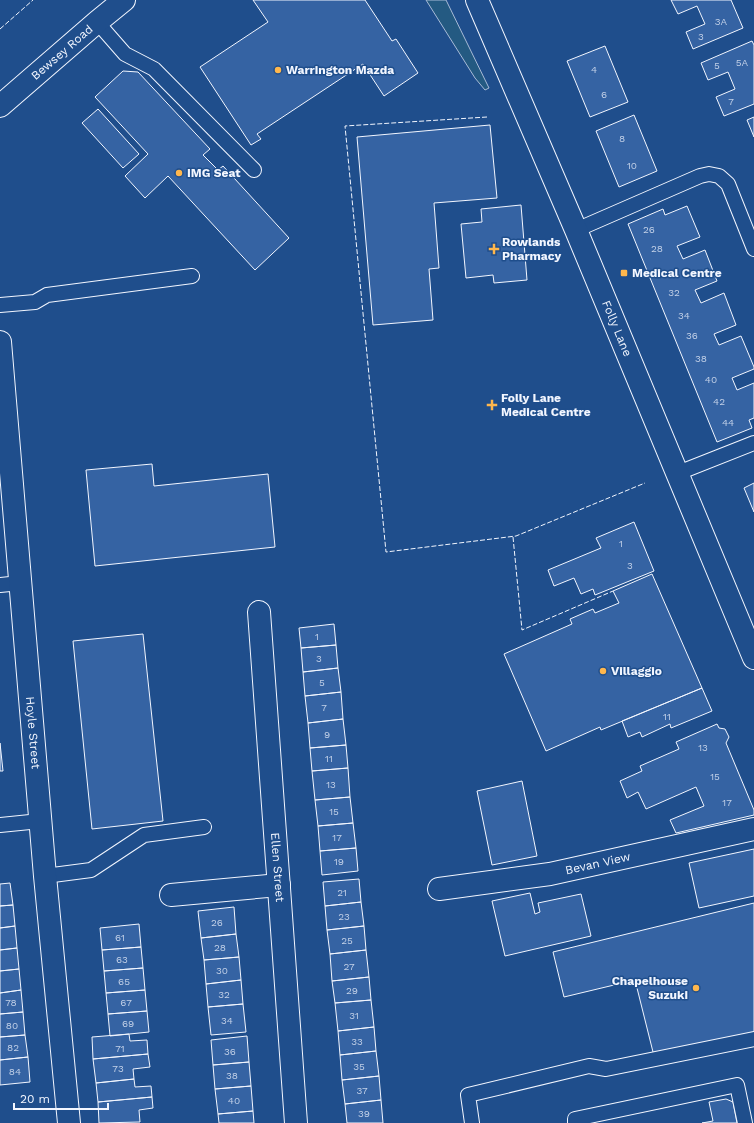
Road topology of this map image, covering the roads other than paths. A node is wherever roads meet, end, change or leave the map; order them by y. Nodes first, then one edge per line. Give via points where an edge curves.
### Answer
1 (124, 0) edge
2 (477, 0) edge
3 (97, 22) junction
4 (0, 106) edge
5 (254, 170) dead end
6 (576, 230) junction
7 (754, 249) edge
8 (192, 276) dead end
9 (0, 305) edge
10 (0, 342) edge
11 (754, 443) edge
12 (678, 473) junction
13 (10, 584) edge
14 (259, 612) dead end
15 (754, 658) edge
16 (40, 821) junction
17 (0, 825) edge
18 (204, 827) dead end
19 (754, 830) edge
20 (45, 876) junction
21 (279, 885) junction
22 (439, 890) dead end
23 (171, 895) dead end
24 (754, 1040) edge
25 (70, 1123) edge
26 (296, 1123) edge
27 (472, 1123) edge
28 (575, 1123) edge
29 (745, 1123) edge

1 - 3 street, Bewsey Road
2 - 6 street, Folly Lane
3 - 4 street, Bewsey Road
3 - 5 lane via 125,54 154,69
6 - 7 lane via 709,174 719,176 728,184
6 - 12 street, Folly Lane
8 - 9 lane via 47,295 35,302
10 - 13 street, Hoyle Street
11 - 12 lane
12 - 15 street, Folly Lane
13 - 16 street, Hoyle Street
14 - 21 street, Ellen Street
16 - 17 lane
16 - 20 street, Hoyle Street
18 - 20 lane via 144,835 91,870
19 - 22 street, Bevan View via 550,874
20 - 25 street, Hoyle Street
21 - 23 street
21 - 26 street, Ellen Street
24 - 27 lane via 606,1069 589,1066 468,1095
28 - 29 lane via 575,1119 737,1085

